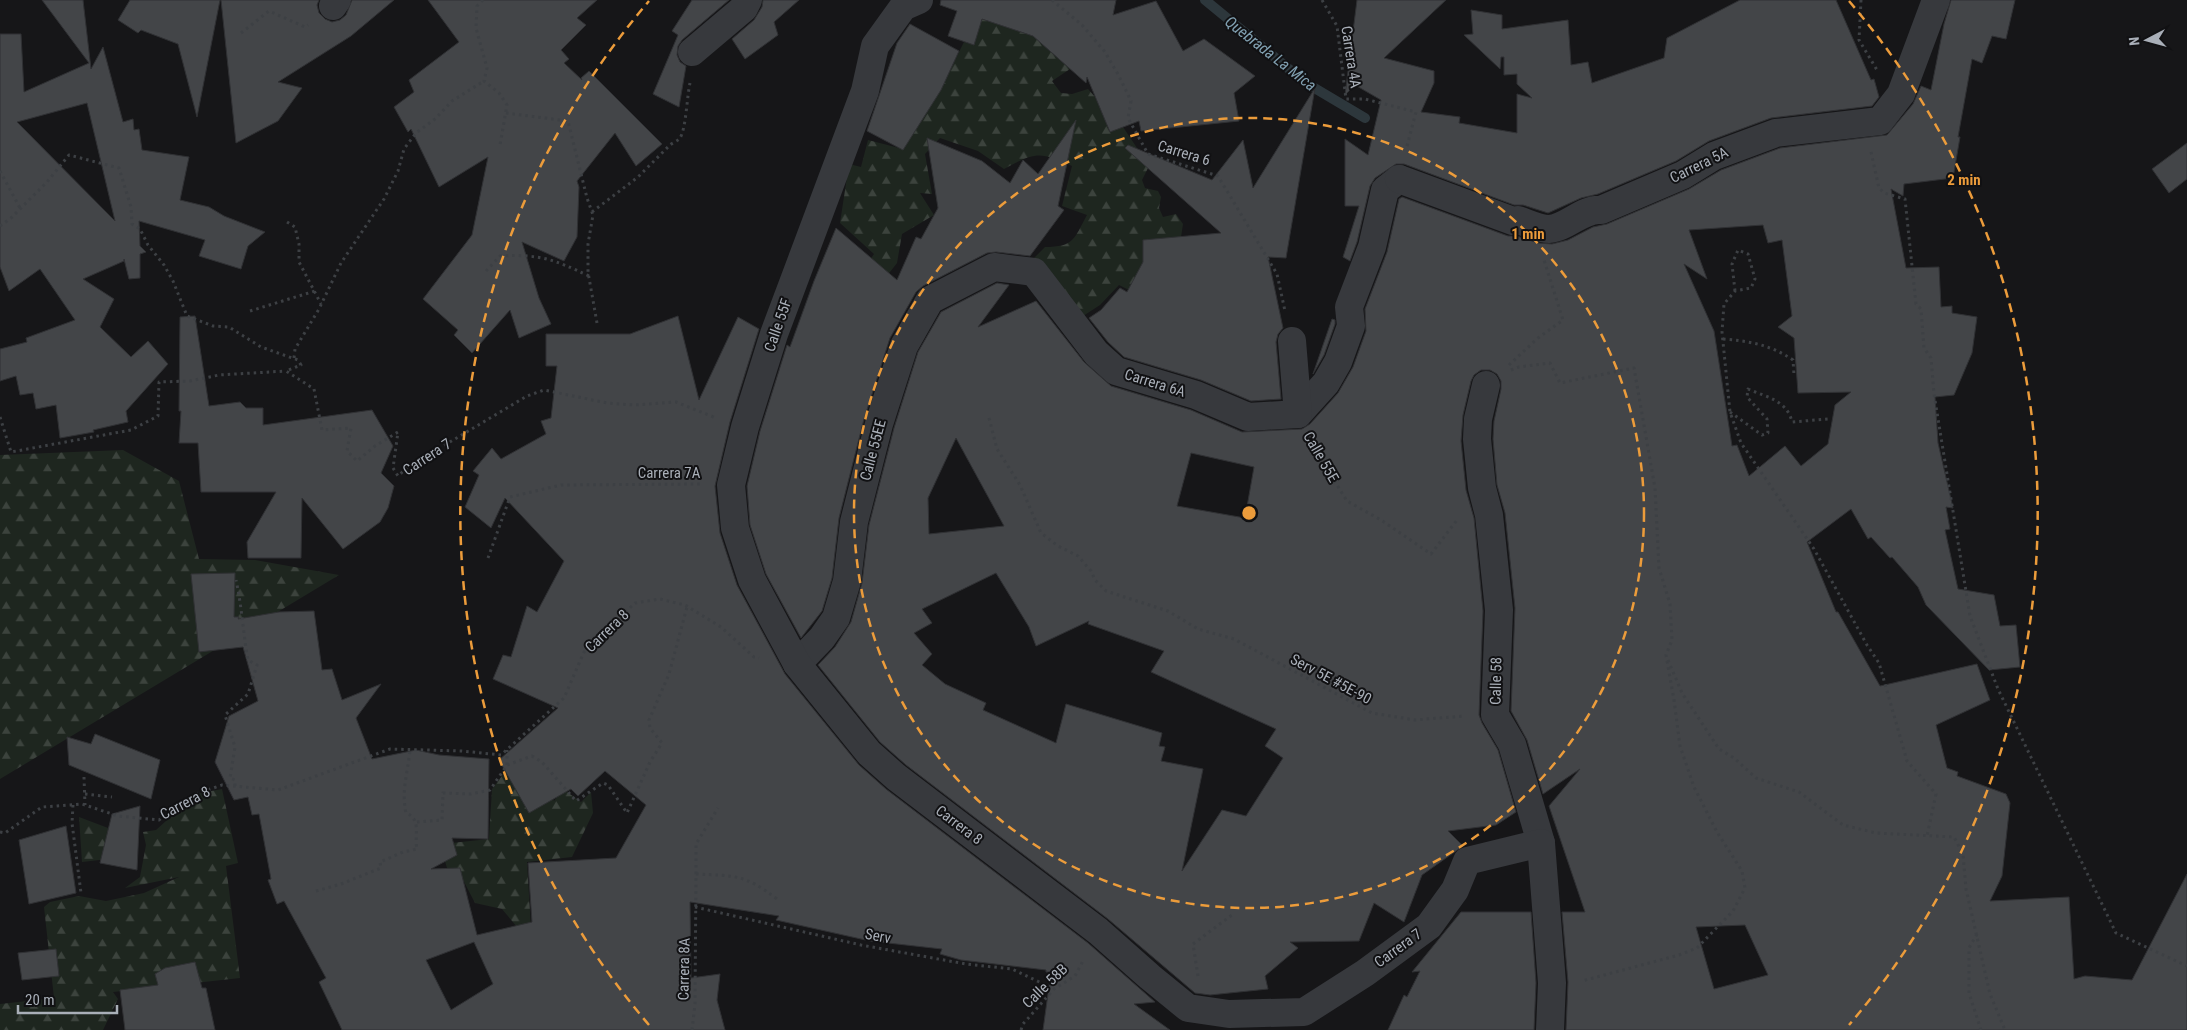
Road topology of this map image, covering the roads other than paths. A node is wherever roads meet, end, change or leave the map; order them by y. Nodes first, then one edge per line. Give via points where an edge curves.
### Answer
1 (748, 0) edge
2 (918, 0) edge
3 (1936, 0) edge
4 (692, 52) road end
5 (1399, 179) joint
6 (994, 267) joint
7 (1292, 341) road end
8 (1491, 381) road end
9 (1298, 414) junction
10 (797, 664) junction
11 (1541, 843) junction
12 (1188, 1008) joint
13 (1550, 1030) edge

1 - 4 street via 744,8
2 - 10 street, Calle 55F via 902,7 875,46 865,91 774,334 731,485 735,528 752,580
3 - 5 street, Carrera 5A via 1901,94 1872,121 1776,133 1714,156 1683,175 1567,223 1549,228 1513,221
5 - 9 street, Calle 55E via 1385,190 1372,247 1349,307 1351,326 1338,362 1326,383
6 - 9 street, Carrera 6A via 1034,272 1096,353 1116,371 1196,395 1248,417
6 - 10 street, Calle 55EE via 930,300 904,346 854,522 847,581 836,618
7 - 9 street
8 - 11 street, Calle 58 via 1478,419 1477,439 1499,610 1495,714 1512,744
10 - 12 street, Carrera 8 via 869,754 1098,931
11 - 12 street, Carrera 7 via 1467,861 1454,890 1429,926 1304,1012 1229,1014
11 - 13 street, Calle 58 via 1552,983

